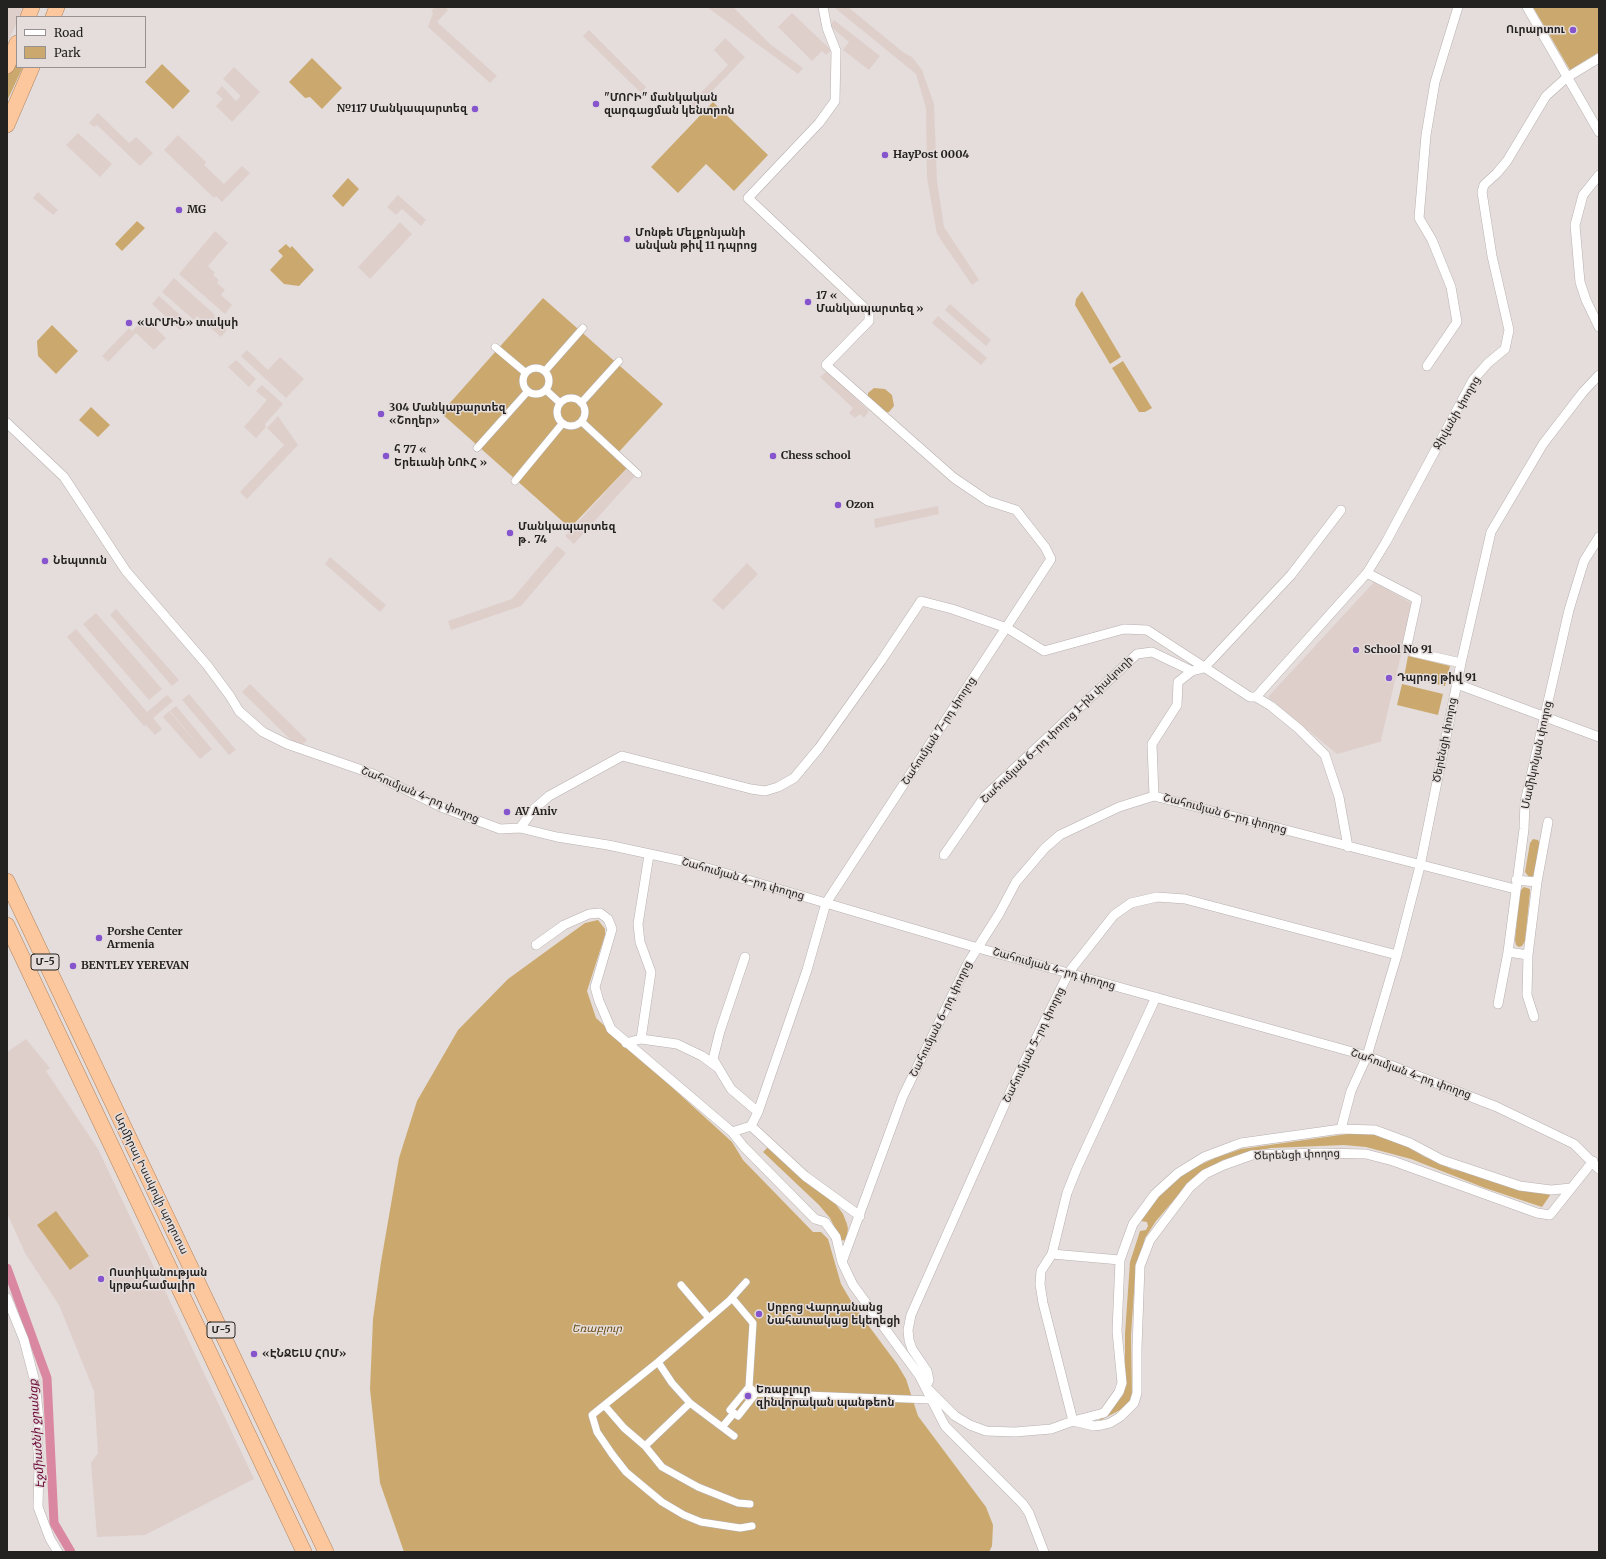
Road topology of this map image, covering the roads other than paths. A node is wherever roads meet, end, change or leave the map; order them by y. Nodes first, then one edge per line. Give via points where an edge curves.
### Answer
1 (34, 7) edge
2 (823, 7) edge
3 (1458, 7) edge
4 (1527, 7) edge
5 (29, 16) edge
6 (16, 45) edge
7 (1599, 58) edge
8 (7, 66) edge
9 (32, 68) edge
10 (1566, 78) junction
11 (7, 125) edge
12 (1599, 132) edge
13 (1599, 175) edge
14 (1599, 327) edge
15 (583, 328) dead end
16 (495, 347) dead end
17 (619, 361) dead end
18 (1427, 366) dead end
19 (545, 372) junction
20 (526, 373) junction
21 (1599, 375) edge
22 (546, 390) junction
23 (528, 391) junction
24 (560, 403) junction
25 (582, 403) junction
26 (582, 422) junction
27 (7, 423) edge
28 (562, 424) junction
29 (477, 448) dead end
30 (638, 474) dead end
31 (515, 481) dead end
32 (1341, 510) dead end
33 (1599, 536) edge
34 (1367, 573) junction
35 (1007, 628) junction
36 (1461, 663) junction
37 (1204, 668) junction
38 (1192, 671) junction
39 (1457, 684) junction
40 (1256, 697) junction
41 (1546, 717) junction
42 (1599, 737) edge
43 (1154, 796) junction
44 (1548, 822) dead end
45 (520, 828) junction
46 (1348, 847) junction
47 (944, 854) dead end
48 (649, 855) junction
49 (1420, 866) junction
50 (7, 881) edge
51 (1537, 882) junction
52 (1516, 884) junction
53 (826, 903) junction
54 (7, 925) edge
55 (536, 945) dead end
56 (978, 948) junction
57 (1508, 952) junction
58 (1528, 955) junction
59 (1397, 956) junction
60 (745, 957) dead end
61 (1069, 972) junction
62 (1156, 998) junction
63 (1498, 1004) dead end
64 (1534, 1017) dead end
65 (641, 1039) junction
66 (626, 1043) junction
67 (1367, 1056) junction
68 (717, 1067) junction
69 (758, 1112) junction
70 (751, 1126) junction
71 (1341, 1129) junction
72 (732, 1132) junction
73 (1593, 1161) junction
74 (1599, 1169) edge
75 (1572, 1188) junction
76 (860, 1216) junction
77 (1052, 1254) junction
78 (1120, 1260) junction
79 (842, 1262) junction
80 (746, 1282) dead end
81 (681, 1285) dead end
82 (7, 1298) edge
83 (732, 1298) junction
84 (708, 1318) junction
85 (658, 1362) junction
86 (748, 1387) junction
87 (926, 1388) junction
88 (756, 1393) junction
89 (931, 1400) junction
90 (690, 1403) junction
91 (605, 1406) junction
92 (734, 1413) junction
93 (1074, 1421) junction
94 (723, 1426) junction
95 (734, 1436) dead end
96 (645, 1446) junction
97 (750, 1504) dead end
98 (752, 1526) dead end
99 (58, 1552) edge
100 (304, 1552) edge
101 (326, 1552) edge
102 (1044, 1552) edge

1 - 5 highway
2 - 35 street, Շահումյան 7-րդ փողոց via 826,28 836,51 836,101 819,123 748,198 870,312 870,321 826,365 954,478 988,501 1016,510 1045,547 1050,559
3 - 18 street via 1435,82 1426,135 1419,218 1432,240 1451,287 1457,322
4 - 10 street
6 - 8 highway
7 - 10 street, Ջիվանի փողոց
9 - 11 highway
10 - 12 street
10 - 34 street, Ջիվանի փողոց via 1546,96 1506,161 1484,185 1482,192 1492,256 1509,330 1505,349 1473,380
13 - 14 street via 1584,196 1576,225 1580,282
15 - 19 street
16 - 20 street
17 - 25 street
19 - 20 street via 535,368
19 - 22 street via 549,380
20 - 23 street via 523,382
21 - 36 street, Ծերենցի փողոց via 1582,392 1542,444 1491,532
22 - 23 street via 537,394
22 - 24 street
23 - 29 street
24 - 25 street via 571,398
24 - 28 street via 557,414
25 - 26 street via 585,412
26 - 28 street via 572,427
26 - 30 street
27 - 45 street, Շահումյան 4-րդ փողոց via 64,477 126,571 207,665 239,711 263,732 287,744 373,774 441,807 494,827
28 - 31 street
32 - 37 street via 1291,575
33 - 41 street, Մամիկոնյան փողոց via 1584,561 1569,610
34 - 36 street via 1416,599 1407,645 1413,652
34 - 40 street, Ջիվանի փողոց
35 - 37 street via 1044,651 1124,629 1148,630
35 - 45 street via 921,601 819,748 794,778 778,787 766,791 752,790 622,756 549,796 534,809
35 - 53 street, Շահումյան 7-րդ փողոց
36 - 39 street, Ծերենցի փողոց
37 - 38 street
37 - 40 street via 1250,697
38 - 43 street via 1178,682 1177,705 1152,744
38 - 47 street, Շահումյան 6-րդ փողոց 1-ին փակուղի via 1152,652 1136,654 985,796
39 - 41 street
39 - 49 street, Ծերենցի փողոց
40 - 46 street via 1299,729 1325,755 1339,797
41 - 42 street
41 - 52 street, Մամիկոնյան փողոց via 1525,802
43 - 46 street, Շահումյան 6-րդ փողոց
43 - 56 street, Շահումյան 6-րդ փողոց via 1119,807 1060,835 1045,848 1016,882
44 - 51 street
45 - 48 street, Շահումյան 4-րդ փողոց
46 - 49 street, Շահումյան 6-րդ փողոց
48 - 53 street, Շահումյան 4-րդ փողոց via 687,862
48 - 65 street via 638,924 640,942 651,972
49 - 52 street, Շահումյան 6-րդ փողոց
49 - 59 street, Ծերենցի փողոց
50 - 101 highway, Ադմիրալ Իսակովի պողոտա / Մ-5
51 - 52 street, Շահումյան 6-րդ փողոց
51 - 58 street
52 - 57 street, Մամիկոնյան փողոց
53 - 56 street, Շահումյան 4-րդ փողոց
53 - 69 street, Շահումյան 7-րդ փողոց via 807,970
54 - 100 highway, Ադմիրալ Իսակովի պողոտա / Մ-5
55 - 66 street via 564,925 589,914 600,913 608,919 612,929 595,987 606,1020 611,1029
56 - 61 street, Շահումյան 4-րդ փողոց
56 - 76 street, Շահումյան 6-րդ փողոց via 968,963 903,1096
57 - 58 street
57 - 63 street, Մամիկոնյան փողոց
58 - 64 street via 1526,995
59 - 61 street, Շահումյան 5-րդ փողոց via 1185,899 1157,897 1132,903 1114,914
59 - 67 street, Ծերենցի փողոց
60 - 68 street via 713,1059
61 - 62 street, Շահումյան 4-րդ փողոց
61 - 87 street, Շահումյան 5-րդ փողոց via 1016,1079 911,1316 909,1340 927,1371 929,1380
62 - 67 street, Շահումյան 4-րդ փողոց
62 - 77 street via 1077,1168 1067,1193
65 - 66 street
65 - 68 street via 677,1044 702,1056
66 - 72 street
67 - 71 street, Ծերենցի փողոց via 1351,1091
67 - 73 street, Շահումյան 4-րդ փողոց via 1498,1107 1574,1144
68 - 69 street via 731,1088
69 - 70 street, Շահումյան 7-րդ փողոց
70 - 72 street
70 - 76 street via 805,1176
71 - 75 street, Ծերենցի փողոց via 1375,1130 1410,1143 1442,1160 1520,1186 1551,1190
71 - 78 street, Ծերենցի փողոց via 1241,1143 1204,1157 1178,1173 1155,1194 1133,1224
72 - 79 street via 815,1219 825,1222 836,1237
73 - 74 street, Շահումյան 4-րդ փողոց
73 - 75 street, Ծերենցի փողոց
75 - 93 street, Ծերենցի փողոց via 1550,1215 1537,1213 1393,1161 1366,1154 1252,1155 1224,1165 1205,1174 1190,1187 1150,1240 1142,1260 1138,1288 1138,1382 1134,1403 1110,1423 1094,1426
76 - 79 street, Շահումյան 6-րդ փողոց
77 - 78 street
77 - 93 street via 1041,1271 1042,1303
78 - 93 street, Ծերենցի փողոց via 1117,1331 1122,1383 1119,1392 1104,1413
79 - 87 street via 860,1297
80 - 83 street
81 - 84 street
82 - 99 street via 24,1340 35,1382 39,1419 38,1507 50,1539
83 - 84 street
83 - 86 street via 753,1323
84 - 85 street
85 - 90 street
85 - 91 street
86 - 88 street
86 - 92 street via 730,1410
87 - 89 street
87 - 93 street, Ծերենցի փողոց via 956,1416 986,1431 1051,1429
88 - 89 street
88 - 92 street via 738,1416
89 - 102 street via 945,1426 1023,1504
90 - 94 street
90 - 96 street
91 - 96 street via 624,1428
91 - 98 street via 592,1415 597,1432 626,1472 643,1488 684,1515 702,1522 740,1528
92 - 94 street
94 - 95 street
96 - 97 street via 662,1467 698,1487 738,1503

